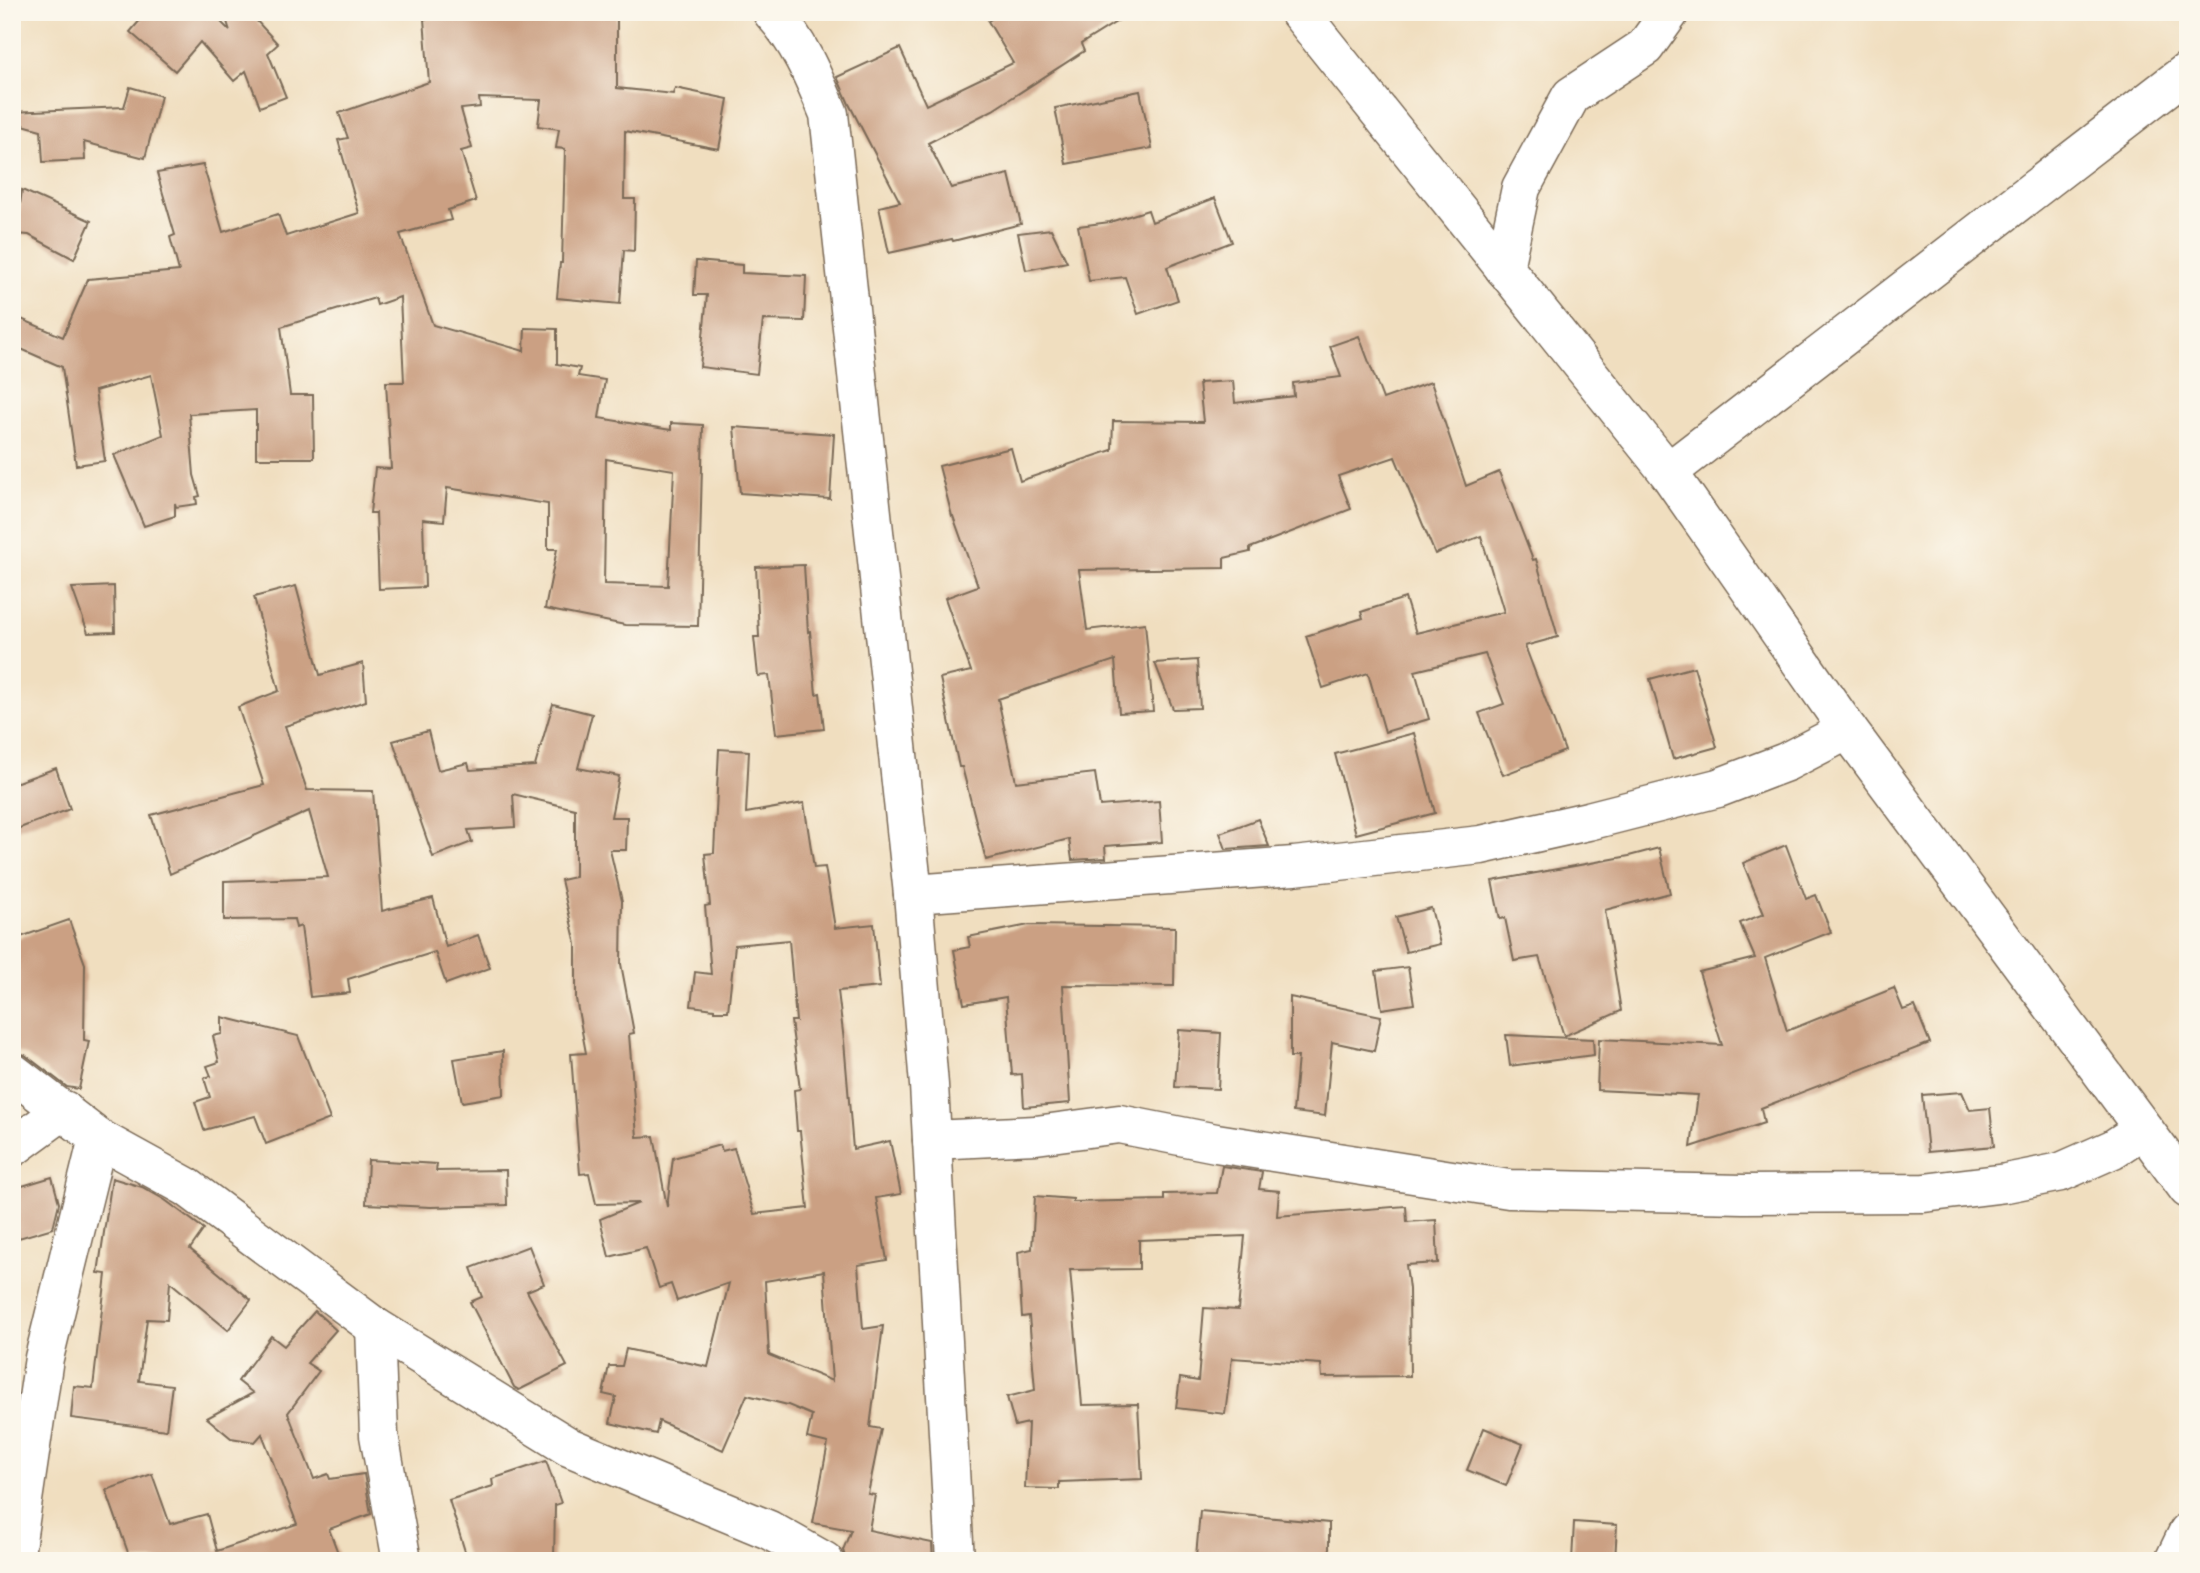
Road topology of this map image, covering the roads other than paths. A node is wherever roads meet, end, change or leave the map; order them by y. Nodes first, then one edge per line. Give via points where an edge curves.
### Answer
1 (772, 12) edge
2 (1299, 12) edge
3 (1670, 12) edge
4 (2188, 71) edge
5 (1504, 268) junction
6 (1668, 472) junction
7 (1848, 730) junction
8 (913, 894) junction
9 (12, 1072) edge
10 (64, 1110) junction
11 (2143, 1129) junction
12 (98, 1138) junction
13 (932, 1140) junction
14 (12, 1148) edge
15 (2188, 1189) edge
16 (374, 1327) junction
17 (2188, 1532) edge
18 (14, 1561) edge
19 (402, 1561) edge
20 (824, 1561) edge
21 (955, 1561) edge
22 (2174, 1561) edge

1 - 8 street via 789,29 829,114
2 - 5 street
3 - 5 street via 1646,47 1572,96 1521,188
4 - 6 street
5 - 6 street
6 - 7 street
7 - 8 street via 1786,762 1718,788 1481,845 1294,866
7 - 11 street
8 - 13 street
9 - 10 street
10 - 12 street
10 - 14 street
11 - 13 street via 2113,1149 2061,1172 1924,1194 1509,1189 1119,1124 1036,1135
11 - 15 street
12 - 16 street via 187,1187
12 - 18 street via 44,1358
13 - 21 street
16 - 19 street via 379,1436
16 - 20 street via 569,1447 769,1530
17 - 22 street

